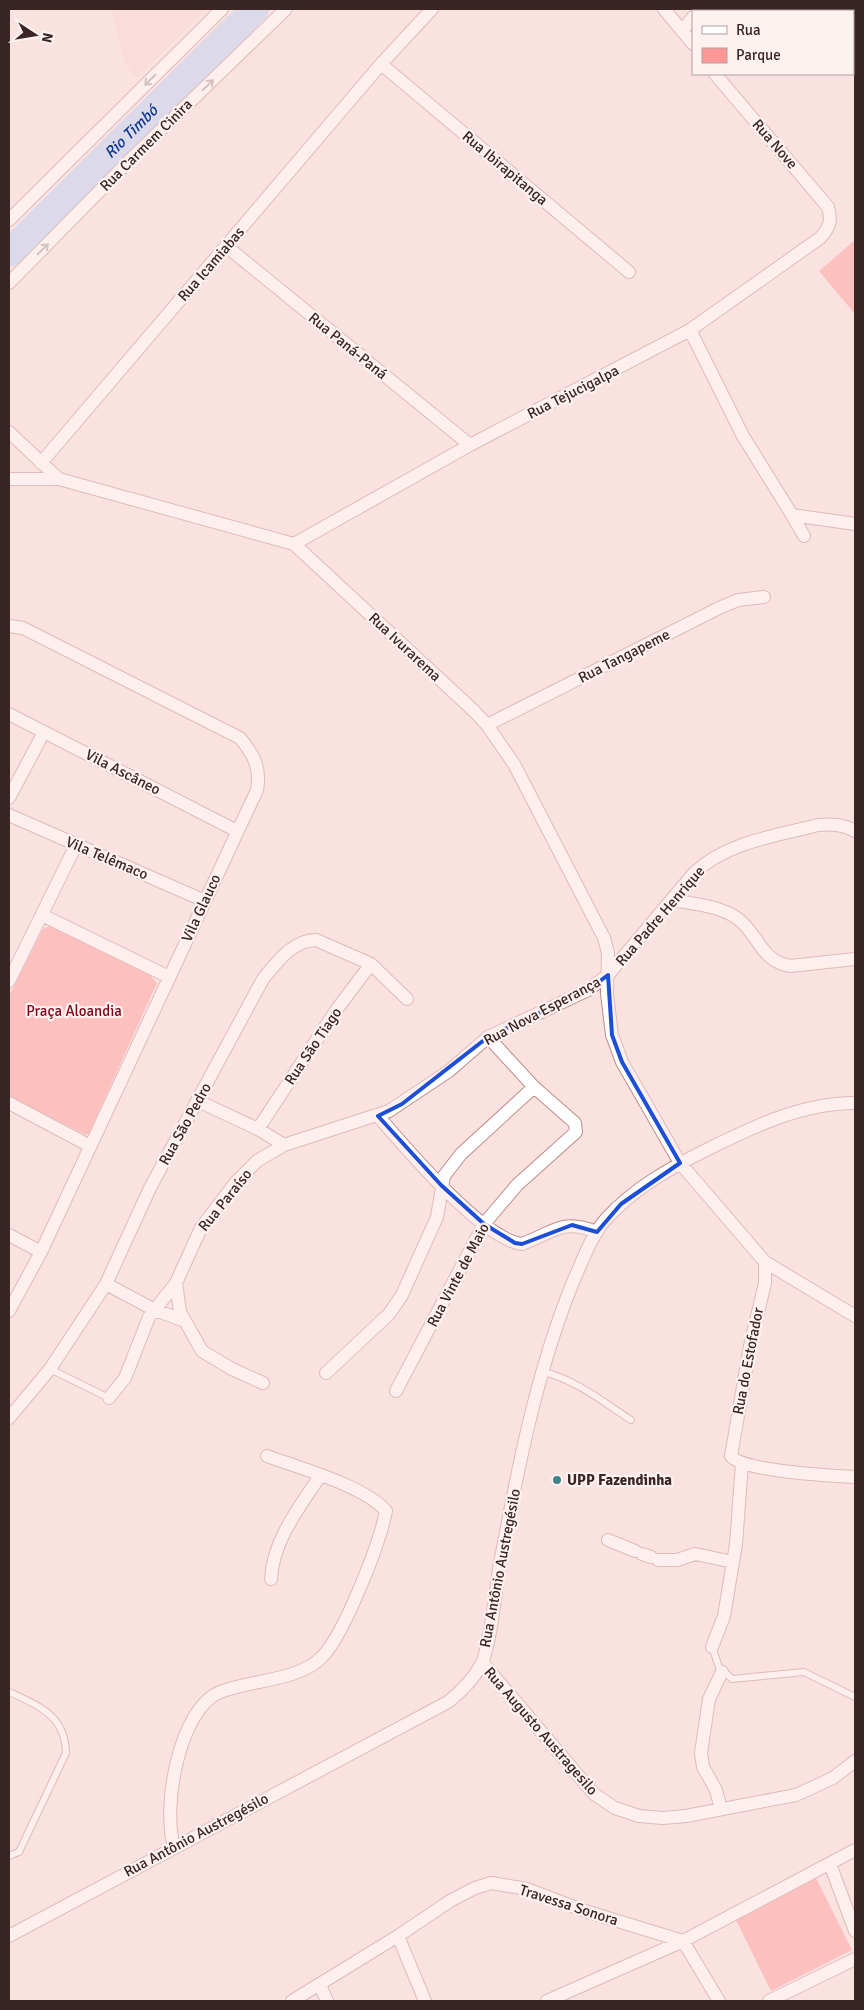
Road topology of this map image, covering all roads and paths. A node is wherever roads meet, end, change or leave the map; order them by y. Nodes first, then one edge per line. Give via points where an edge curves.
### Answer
1 (222, 9) edge
2 (286, 9) edge
3 (432, 9) edge
4 (664, 9) edge
5 (692, 18) edge
6 (682, 31) junction
7 (692, 43) edge
8 (381, 64) junction
9 (716, 75) edge
10 (831, 216) joint
11 (9, 220) edge
12 (226, 246) junction
13 (629, 272) dead end
14 (9, 283) edge
15 (690, 330) junction
16 (9, 432) edge
17 (470, 446) junction
18 (41, 462) junction
19 (9, 479) edge
20 (59, 479) junction
21 (792, 516) junction
22 (855, 524) edge
23 (804, 536) dead end
24 (294, 544) junction
25 (764, 597) dead end
26 (9, 626) edge
27 (9, 714) edge
28 (487, 725) junction
29 (44, 732) junction
30 (9, 798) edge
31 (9, 815) edge
32 (237, 831) junction
33 (855, 831) edge
34 (76, 845) junction
35 (673, 900) junction
36 (205, 901) junction
37 (42, 915) junction
38 (855, 959) edge
39 (371, 964) junction
40 (608, 975) junction
41 (169, 977) junction
42 (9, 981) edge
43 (407, 999) dead end
44 (488, 1037) junction
45 (534, 1087) junction
46 (198, 1101) junction
47 (9, 1103) edge
48 (855, 1103) edge
49 (378, 1116) junction
50 (258, 1129) junction
51 (284, 1144) junction
52 (90, 1146) junction
53 (680, 1163) junction
54 (441, 1185) junction
55 (484, 1224) junction
56 (597, 1232) junction
57 (9, 1235) edge
58 (41, 1252) junction
59 (765, 1262) junction
60 (176, 1283) junction
61 (106, 1284) junction
62 (155, 1310) junction
63 (9, 1312) edge
64 (855, 1316) edge
65 (185, 1321) junction
66 (50, 1368) junction
67 (543, 1372) junction
68 (326, 1373) dead end
69 (263, 1383) dead end
70 (396, 1391) dead end
71 (109, 1398) joint
72 (9, 1418) edge
73 (631, 1420) dead end
74 (267, 1456) dead end
75 (738, 1461) junction
76 (320, 1476) junction
77 (855, 1477) edge
78 (608, 1540) dead end
79 (732, 1562) junction
80 (271, 1579) dead end
81 (712, 1647) joint
82 (482, 1662) junction
83 (722, 1672) junction
84 (9, 1692) edge
85 (855, 1697) edge
86 (855, 1761) edge
87 (721, 1809) junction
88 (174, 1846) junction
89 (855, 1850) edge
90 (9, 1856) edge
91 (830, 1864) junction
92 (855, 1932) edge
93 (9, 1936) edge
94 (398, 1936) junction
95 (683, 1941) junction
96 (855, 1958) edge
97 (320, 1985) junction
98 (292, 2001) edge
99 (327, 2001) edge
100 (426, 2001) edge
101 (547, 2001) edge
102 (719, 2001) edge
103 (769, 2001) edge

1 -> 11 street
14 -> 2 street, Rua Carmem Cinira
3 - 8 street, Rua Icamiabas
4 - 6 street
5 - 6 street
6 - 7 street
8 - 12 street, Rua Icamiabas
8 - 13 street, Rua Ibirapitanga
9 - 10 street, Rua Nove via 818,193
10 - 15 street, Rua Tejucigalpa via 828,230 820,238
12 - 17 street, Rua Paná-Paná
12 - 18 street, Rua Icamiabas
15 - 17 street, Rua Tejucigalpa
15 - 21 street via 743,436
16 - 18 street
17 - 24 street, Rua Tejucigalpa
18 - 20 street
19 - 20 street
20 - 24 street, Rua Ivurarema
21 - 22 street
21 - 23 street
24 - 28 street, Rua Ivurarema
25 - 28 street, Rua Tangapeme via 738,600 719,608
26 - 32 street, Vila Glauco via 23,628 240,738 258,766 259,779
27 - 29 street, Vila Ascâneo
28 - 40 street, Rua Ivurarema via 514,764 604,938
29 - 30 street
29 - 32 street, Vila Ascâneo
31 - 34 street, Vila Telêmaco
32 - 36 street, Vila Glauco
33 - 35 street, Rua Padre Henrique via 845,826 818,825 724,851 700,868
34 - 36 street, Vila Telêmaco
34 - 37 street
35 - 38 street via 735,917 779,964 790,966
35 - 40 street, Rua Padre Henrique
36 - 41 street, Vila Glauco
37 - 41 street
37 - 42 street
39 - 43 street, Rua São Pedro
39 - 46 street, Rua São Pedro via 316,940 306,940 296,946 264,979
39 - 50 street, Rua São Tiago
40 - 44 street, Rua Nova Esperança via 588,990
40 - 53 street, Rua Ivurarema via 611,1026 622,1062
41 - 52 street, Vila Glauco
44 - 45 street
44 - 49 street, Rua Nova Esperança via 449,1071 402,1104
45 - 54 street via 461,1154
45 - 55 street, Rua Vinte de Maio via 576,1123 575,1134 517,1186
46 - 50 street
46 - 61 street, Rua São Pedro via 150,1188
47 - 52 street
48 - 53 street, Rua Antônio Austregésilo via 834,1103 785,1114
49 - 51 street, Rua Paraíso
49 - 54 street
50 - 51 street
51 - 60 street, Rua Paraíso via 257,1161 236,1182 201,1228
52 - 58 street, Vila Glauco
53 - 56 street, Rua Antônio Austregésilo via 621,1204
53 - 59 street, Rua Ivurarema
54 - 55 street
54 - 68 street via 437,1218 402,1295 389,1314
55 - 56 street via 509,1240 522,1244 548,1231 572,1225
55 - 70 street, Rua Vinte de Maio
56 - 67 street, Rua Antônio Austregésilo via 560,1313
57 - 58 street
58 - 63 street, Vila Glauco
59 - 64 street, Rua Ivurarema
59 - 75 street, Rua do Estofador via 765,1283 730,1453
60 - 62 street, Rua Paraíso
60 - 65 street via 180,1312
61 - 62 street
61 - 66 street, Rua São Pedro
62 - 65 street
62 - 71 street, Rua Paraíso via 149,1317 124,1378
65 - 69 street via 202,1351
66 - 71 lane
66 - 72 street, Rua São Pedro
67 - 73 lane via 574,1384
67 - 82 street, Rua Antônio Austregésilo via 509,1514
74 - 76 street
75 - 77 street via 795,1473
75 - 79 street, Rua do Estofador
76 - 80 street via 280,1539 272,1562
76 - 88 street via 381,1505 386,1511 383,1527 347,1616 322,1656 307,1668 220,1692 202,1705 185,1737 173,1782 169,1821
78 - 79 street via 647,1555 678,1560 695,1554
79 - 81 street, Rua do Estofador via 724,1616
81 - 83 lane
82 - 87 street, Rua Augusto Austragesilo via 582,1782 604,1802 654,1818
82 - 88 street, Rua Antônio Austregésilo via 463,1690 448,1702
83 - 85 lane via 732,1679 739,1679 804,1672
83 - 87 street via 709,1699 701,1753 703,1767 716,1790
84 - 90 lane via 56,1720 66,1737 66,1752 19,1852
86 - 87 street, Rua Augusto Austragesilo via 807,1792
88 - 93 street, Rua Antônio Austregésilo
89 - 91 street
91 - 92 street
91 - 95 street
94 - 95 street, Travessa Sonora via 450,1902 492,1883 527,1889
94 - 97 street, Travessa Sonora
94 - 100 street
95 - 101 street
95 - 102 street
96 - 103 street
97 - 98 street, Travessa Sonora
97 - 99 street

